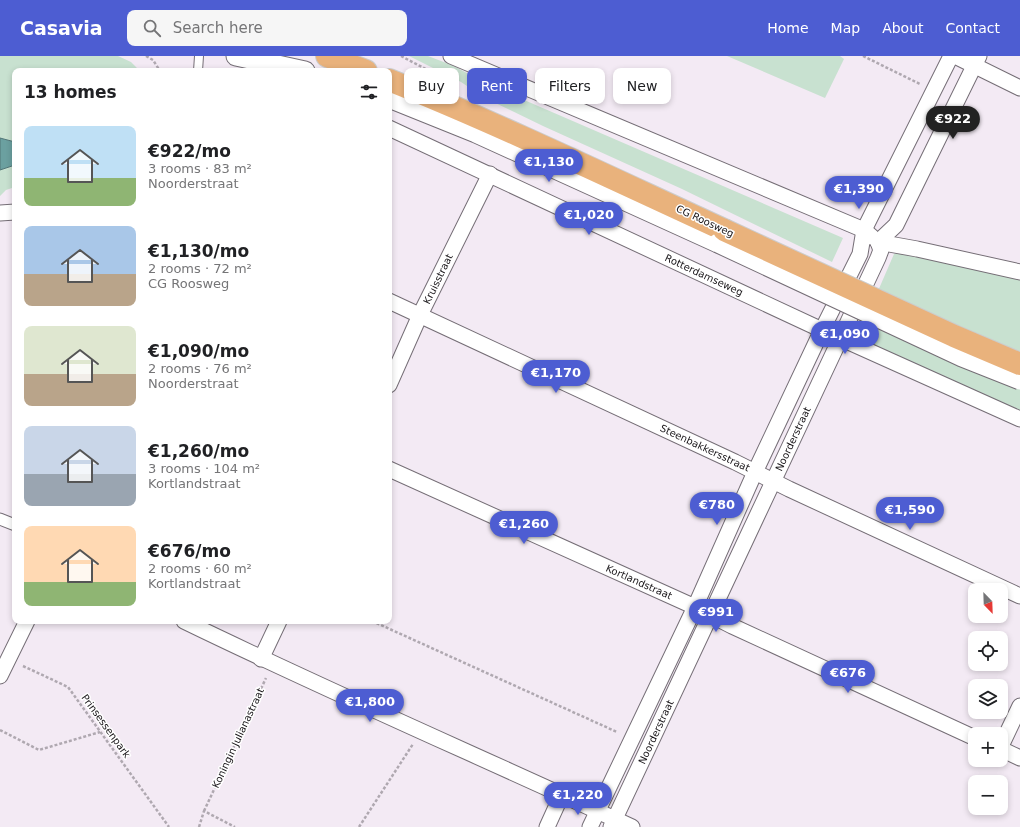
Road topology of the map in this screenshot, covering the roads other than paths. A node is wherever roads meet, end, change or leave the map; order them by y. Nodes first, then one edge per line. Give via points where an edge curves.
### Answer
1 (199, 56) edge
2 (236, 56) edge
3 (327, 56) edge
4 (451, 56) edge
5 (951, 56) edge
6 (954, 56) edge
7 (977, 61) edge
8 (198, 68) edge
9 (291, 68) edge
10 (358, 68) edge
11 (392, 81) edge
12 (1020, 88) edge
13 (392, 99) edge
14 (392, 129) edge
15 (490, 174) junction
16 (12, 212) edge
17 (0, 213) edge
18 (864, 230) junction
19 (721, 237) junction
20 (878, 242) junction
21 (1020, 272) edge
22 (392, 302) edge
23 (420, 315) junction
24 (822, 330) junction
25 (840, 338) junction
26 (1020, 364) edge
27 (392, 378) edge
28 (1020, 380) edge
29 (1020, 418) edge
30 (392, 470) edge
31 (755, 472) junction
32 (774, 481) junction
33 (0, 519) edge
34 (12, 524) edge
35 (1020, 596) edge
36 (695, 607) junction
37 (711, 616) junction
38 (26, 624) edge
39 (190, 624) edge
40 (278, 624) edge
41 (267, 661) junction
42 (0, 676) edge
43 (1020, 706) edge
44 (1008, 731) edge
45 (968, 735) edge
46 (1008, 752) edge
47 (1020, 758) edge
48 (562, 794) junction
49 (598, 810) junction
50 (613, 823) edge
51 (547, 827) edge
52 (590, 827) edge
53 (632, 827) edge

1 - 8 lane
2 - 9 street
3 - 10 main road
4 - 18 street
5 - 18 street, Noorderstraat
6 - 7 street
7 - 12 street
7 - 20 street via 896,225
11 - 19 main road, CG Roosweg via 488,122
13 - 19 street, CG Roosweg
14 - 15 street, Rotterdamseweg
15 - 23 street, Kruisstraat
15 - 24 street, Rotterdamseweg
16 - 17 street
18 - 20 street
18 - 24 street, Noorderstraat via 860,254
19 - 26 main road, CG Roosweg, bridge
19 - 28 street, CG Roosweg, bridge via 962,357
20 - 21 street via 917,248
20 - 25 street, Noorderstraat via 881,250 878,258
22 - 23 street, Steenbakkersstraat
23 - 27 street, Kruisstraat
23 - 31 street, Steenbakkersstraat
24 - 25 street, Rotterdamseweg
24 - 31 street, Noorderstraat
25 - 29 street, Rotterdamseweg
25 - 32 street, Noorderstraat
30 - 36 street, Kortlandstraat
31 - 32 street, Steenbakkersstraat
31 - 36 street, Noorderstraat
32 - 35 street, Steenbakkersstraat
32 - 37 street, Noorderstraat
33 - 34 street
36 - 37 street, Kortlandstraat
36 - 49 street, Noorderstraat
37 - 45 street, Kortlandstraat
37 - 50 street, Noorderstraat
38 - 42 street
39 - 41 street
40 - 41 street
41 - 48 street
43 - 44 street
46 - 47 street
48 - 49 street
48 - 51 street
49 - 50 street
49 - 52 street, Noorderstraat
50 - 53 street

